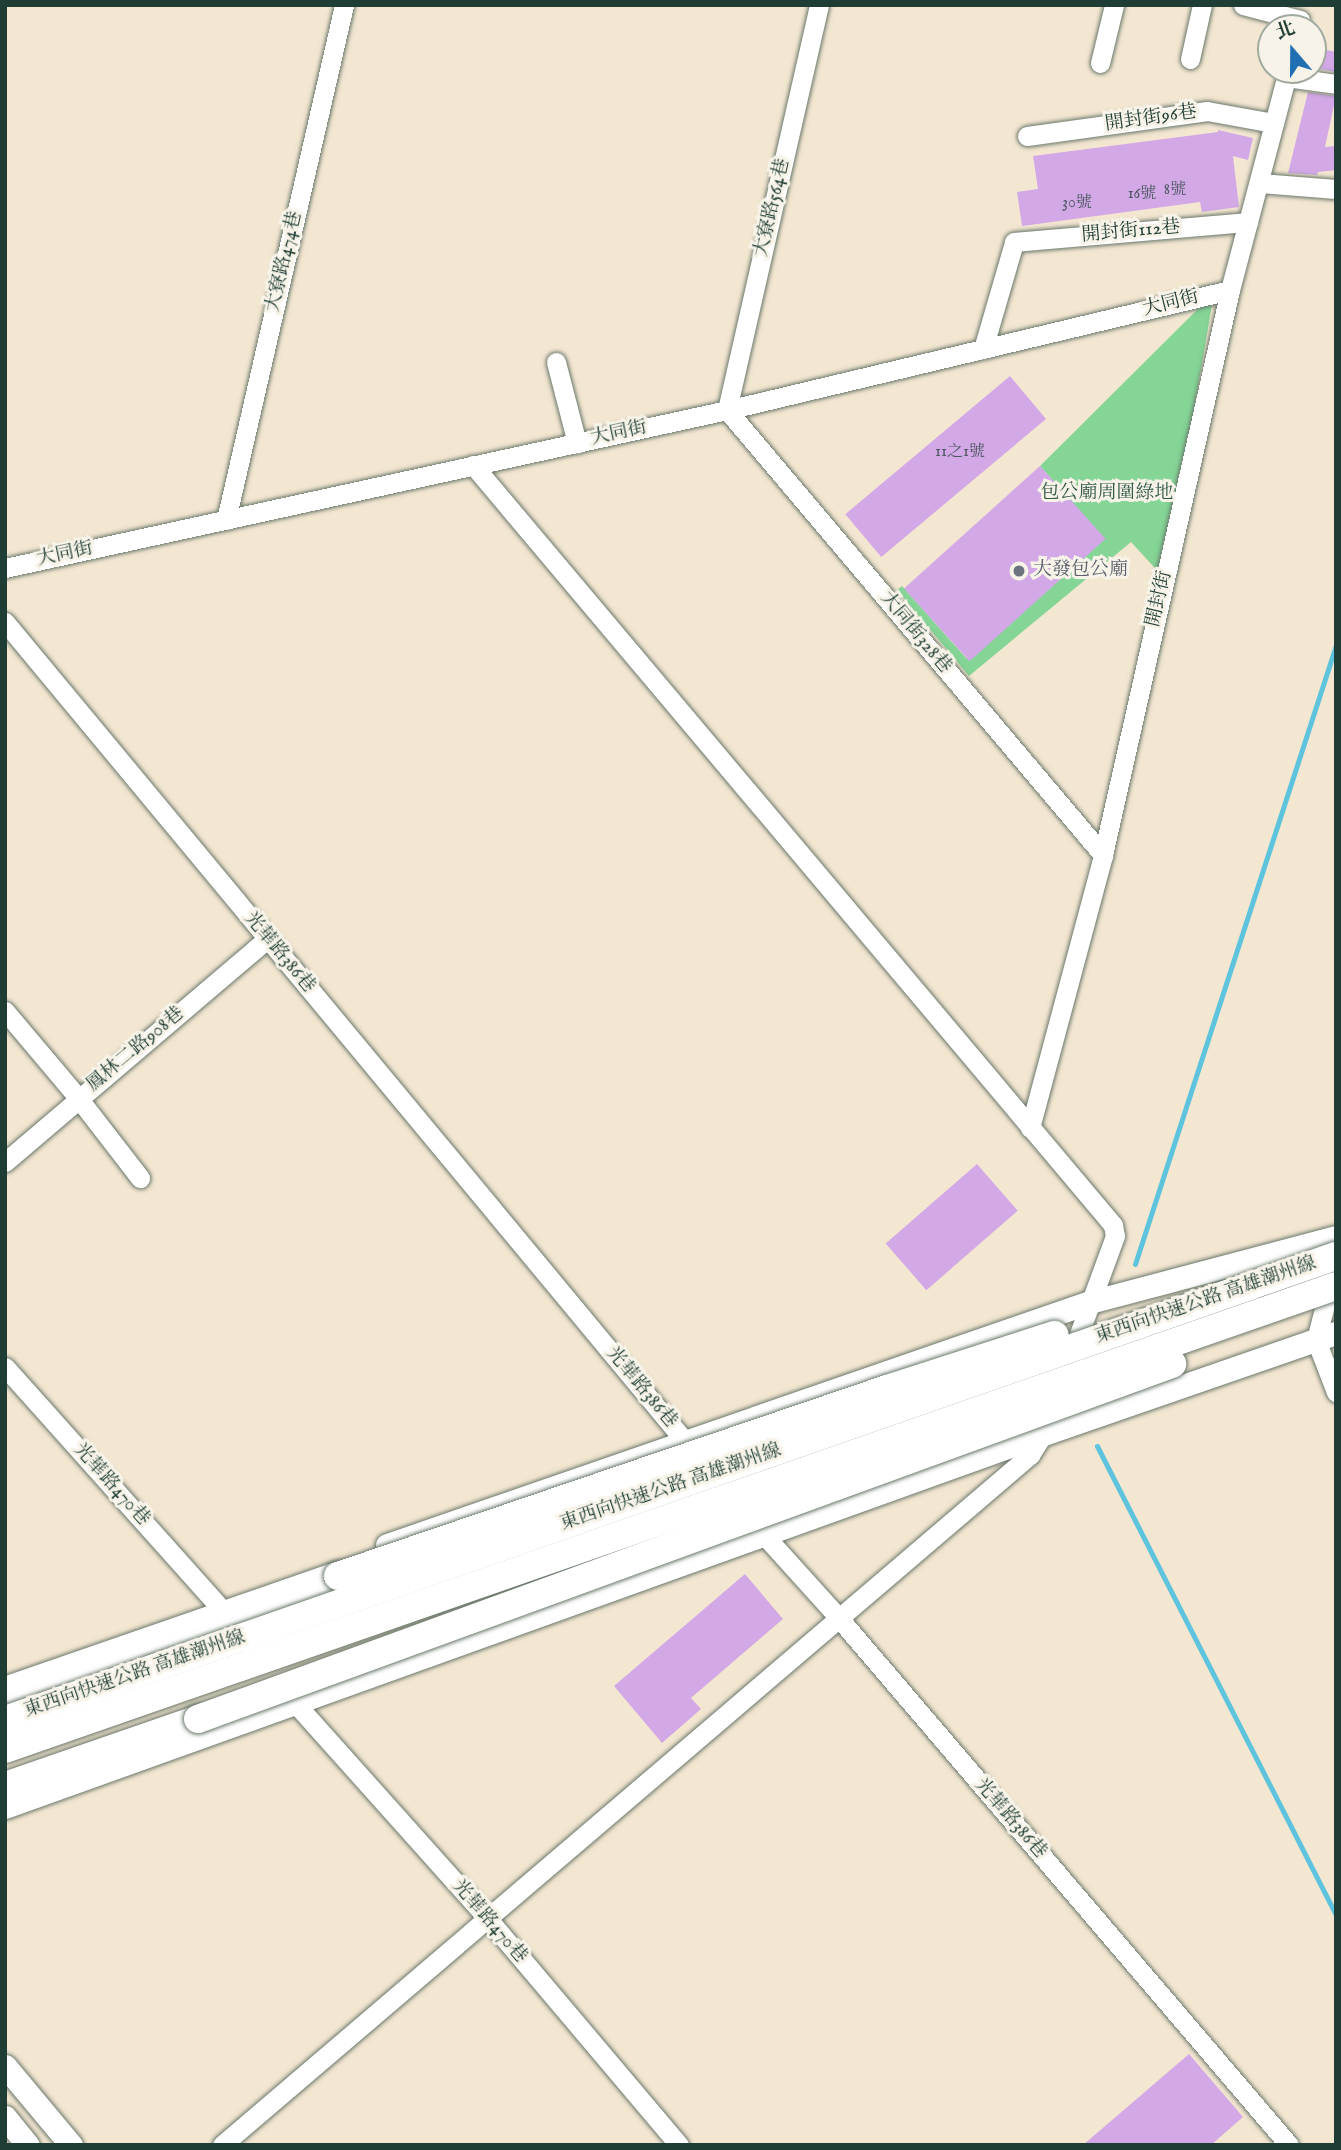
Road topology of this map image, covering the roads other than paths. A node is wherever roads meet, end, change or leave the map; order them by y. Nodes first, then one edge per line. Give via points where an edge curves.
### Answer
1 (344, 5) edge
2 (819, 5) edge
3 (1114, 5) edge
4 (1202, 5) edge
5 (1243, 5) edge
6 (1283, 14) edge
7 (1190, 59) dead end
8 (1100, 63) dead end
9 (1284, 84) edge
10 (1274, 123) junction
11 (1027, 136) dead end
12 (1260, 183) junction
13 (1336, 189) edge
14 (1248, 222) junction
15 (1230, 290) junction
16 (983, 349) junction
17 (556, 362) dead end
18 (727, 410) junction
19 (577, 443) junction
20 (473, 466) junction
21 (226, 520) junction
22 (5, 568) edge
23 (5, 622) edge
24 (1102, 855) junction
25 (267, 939) junction
26 (5, 1011) edge
27 (79, 1098) junction
28 (1030, 1128) junction
29 (5, 1162) edge
30 (140, 1178) dead end
31 (1336, 1237) edge
32 (1336, 1257) edge
33 (1336, 1286) edge
34 (1336, 1301) edge
35 (1090, 1302) junction
36 (1326, 1336) edge
37 (5, 1367) edge
38 (1336, 1392) edge
39 (1044, 1434) junction
40 (685, 1441) junction
41 (763, 1535) junction
42 (217, 1604) junction
43 (838, 1617) junction
44 (5, 1677) edge
45 (5, 1691) edge
46 (295, 1703) junction
47 (5, 1720) edge
48 (5, 1749) edge
49 (5, 1786) edge
50 (5, 1807) edge
51 (488, 1919) junction
52 (5, 2066) edge
53 (5, 2117) edge
54 (29, 2145) edge
55 (71, 2145) edge
56 (222, 2145) edge
57 (679, 2145) edge
58 (1289, 2145) edge

1 - 21 street, 大寮路474巷
2 - 18 street, 大寮路564巷
3 - 8 street
4 - 7 street
5 - 6 street
9 - 10 street, 開封街
10 - 11 street, 開封街96巷 via 1207,111
10 - 12 street, 開封街
12 - 13 street
12 - 14 street, 開封街
14 - 15 street, 開封街
14 - 16 street, 開封街112巷 via 1014,242
15 - 16 street, 大同街
15 - 24 street, 開封街
16 - 18 street, 大同街
17 - 19 street
18 - 19 street, 大同街
18 - 24 street, 大同街328巷
19 - 20 street, 大同街
20 - 21 street, 大同街
20 - 28 street
21 - 22 street, 大同街
23 - 25 street, 光華路386巷
24 - 28 street, 開封街
25 - 27 street, 鳳林二路908巷
25 - 40 street, 光華路386巷
26 - 27 street
27 - 29 street, 鳳林二路908巷
27 - 30 street
28 - 35 street via 1113,1225 1115,1236
31 - 35 main road
32 - 36 street
32 - 45 highway, bridge via 1288,1263 899,1384
32 - 47 highway, 東西向快速公路 高雄潮州線, bridge
33 - 48 highway, 東西向快速公路 高雄潮州線, bridge
34 - 49 highway, bridge via 908,1462
35 - 39 street
35 - 40 main road
36 - 38 street
36 - 39 main road
37 - 42 street, 光華路470巷
39 - 41 main road
39 - 43 street via 1030,1455
40 - 41 street, 光華路386巷
40 - 42 main road
41 - 43 street, 光華路386巷
41 - 46 main road
42 - 44 main road
43 - 51 street
43 - 58 street, 光華路386巷
46 - 50 main road
46 - 51 street, 光華路470巷
51 - 56 street
51 - 57 street, 光華路470巷
52 - 55 main road
53 - 54 main road

